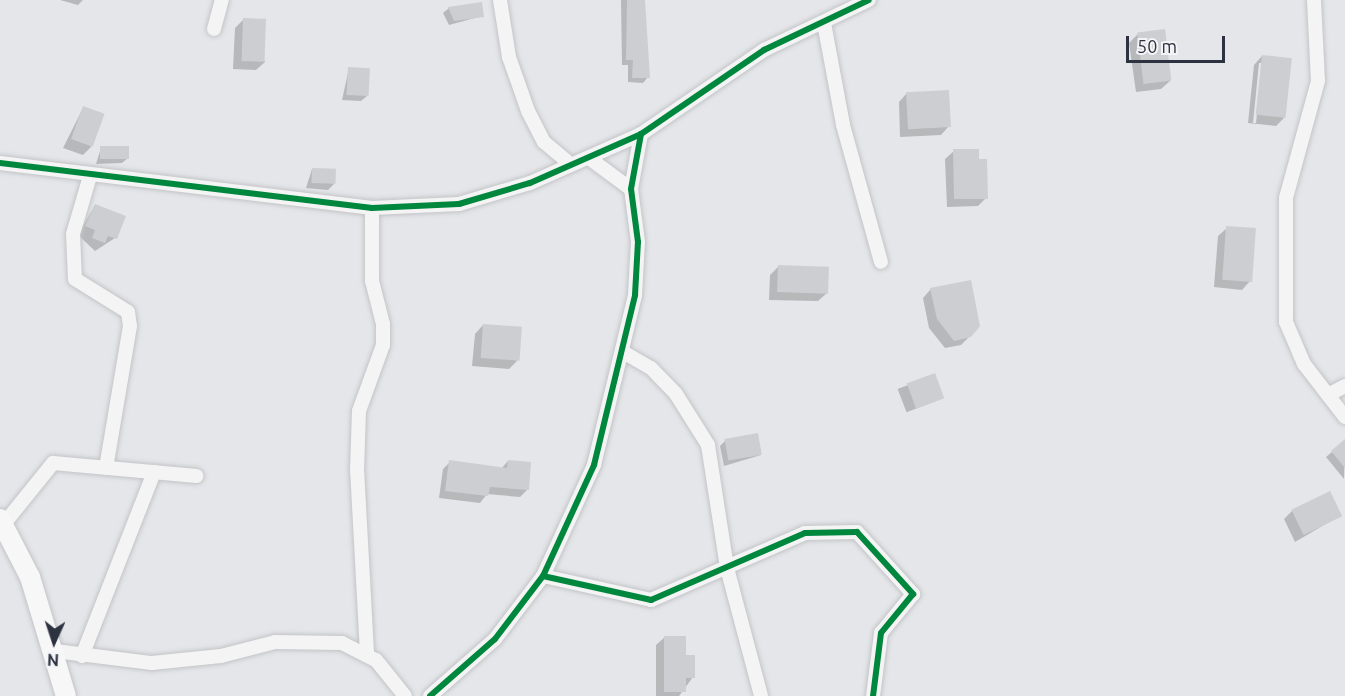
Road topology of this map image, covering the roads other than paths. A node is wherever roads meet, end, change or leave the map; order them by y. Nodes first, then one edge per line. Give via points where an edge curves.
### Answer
1 (222, 0) edge
2 (500, 0) edge
3 (868, 0) edge
4 (1314, 0) edge
5 (824, 23) junction
6 (214, 29) dead end
7 (641, 135) junction
8 (588, 158) junction
9 (0, 163) edge
10 (571, 165) junction
11 (90, 176) junction
12 (631, 189) junction
13 (372, 208) junction
14 (881, 262) dead end
15 (623, 352) junction
16 (1345, 386) edge
17 (1328, 395) junction
18 (1345, 417) edge
19 (106, 468) junction
20 (154, 472) junction
21 (196, 476) dead end
22 (2, 522) edge
23 (727, 568) junction
24 (543, 576) junction
25 (55, 651) junction
26 (367, 652) junction
27 (82, 656) junction
28 (66, 696) edge
29 (405, 696) edge
30 (430, 696) edge
31 (761, 696) edge
32 (873, 696) edge

1 - 6 street
2 - 10 street via 509,57 528,111 544,142
3 - 5 street
4 - 17 street via 1318,81 1286,198 1286,322 1291,342
5 - 7 street via 764,50
5 - 14 street via 843,125
7 - 8 street
7 - 12 street
8 - 10 street
8 - 12 street
9 - 11 street
10 - 13 street via 459,204
11 - 13 street
11 - 19 street via 73,234 75,279 128,312 130,326
12 - 15 street via 638,242
13 - 26 street via 370,257 382,345 359,411 357,471
15 - 23 street via 651,368 676,393 708,445
15 - 24 street via 594,465
16 - 17 street
17 - 18 street
19 - 20 street
19 - 22 street via 53,463
20 - 21 street
20 - 27 street
22 - 25 street via 30,577
23 - 24 street via 651,600
23 - 31 street
23 - 32 street via 805,533 857,532 871,542 913,594 881,633
24 - 30 street via 495,639
25 - 27 street
25 - 28 street
26 - 27 street via 342,643 275,642 186,661
26 - 29 street

